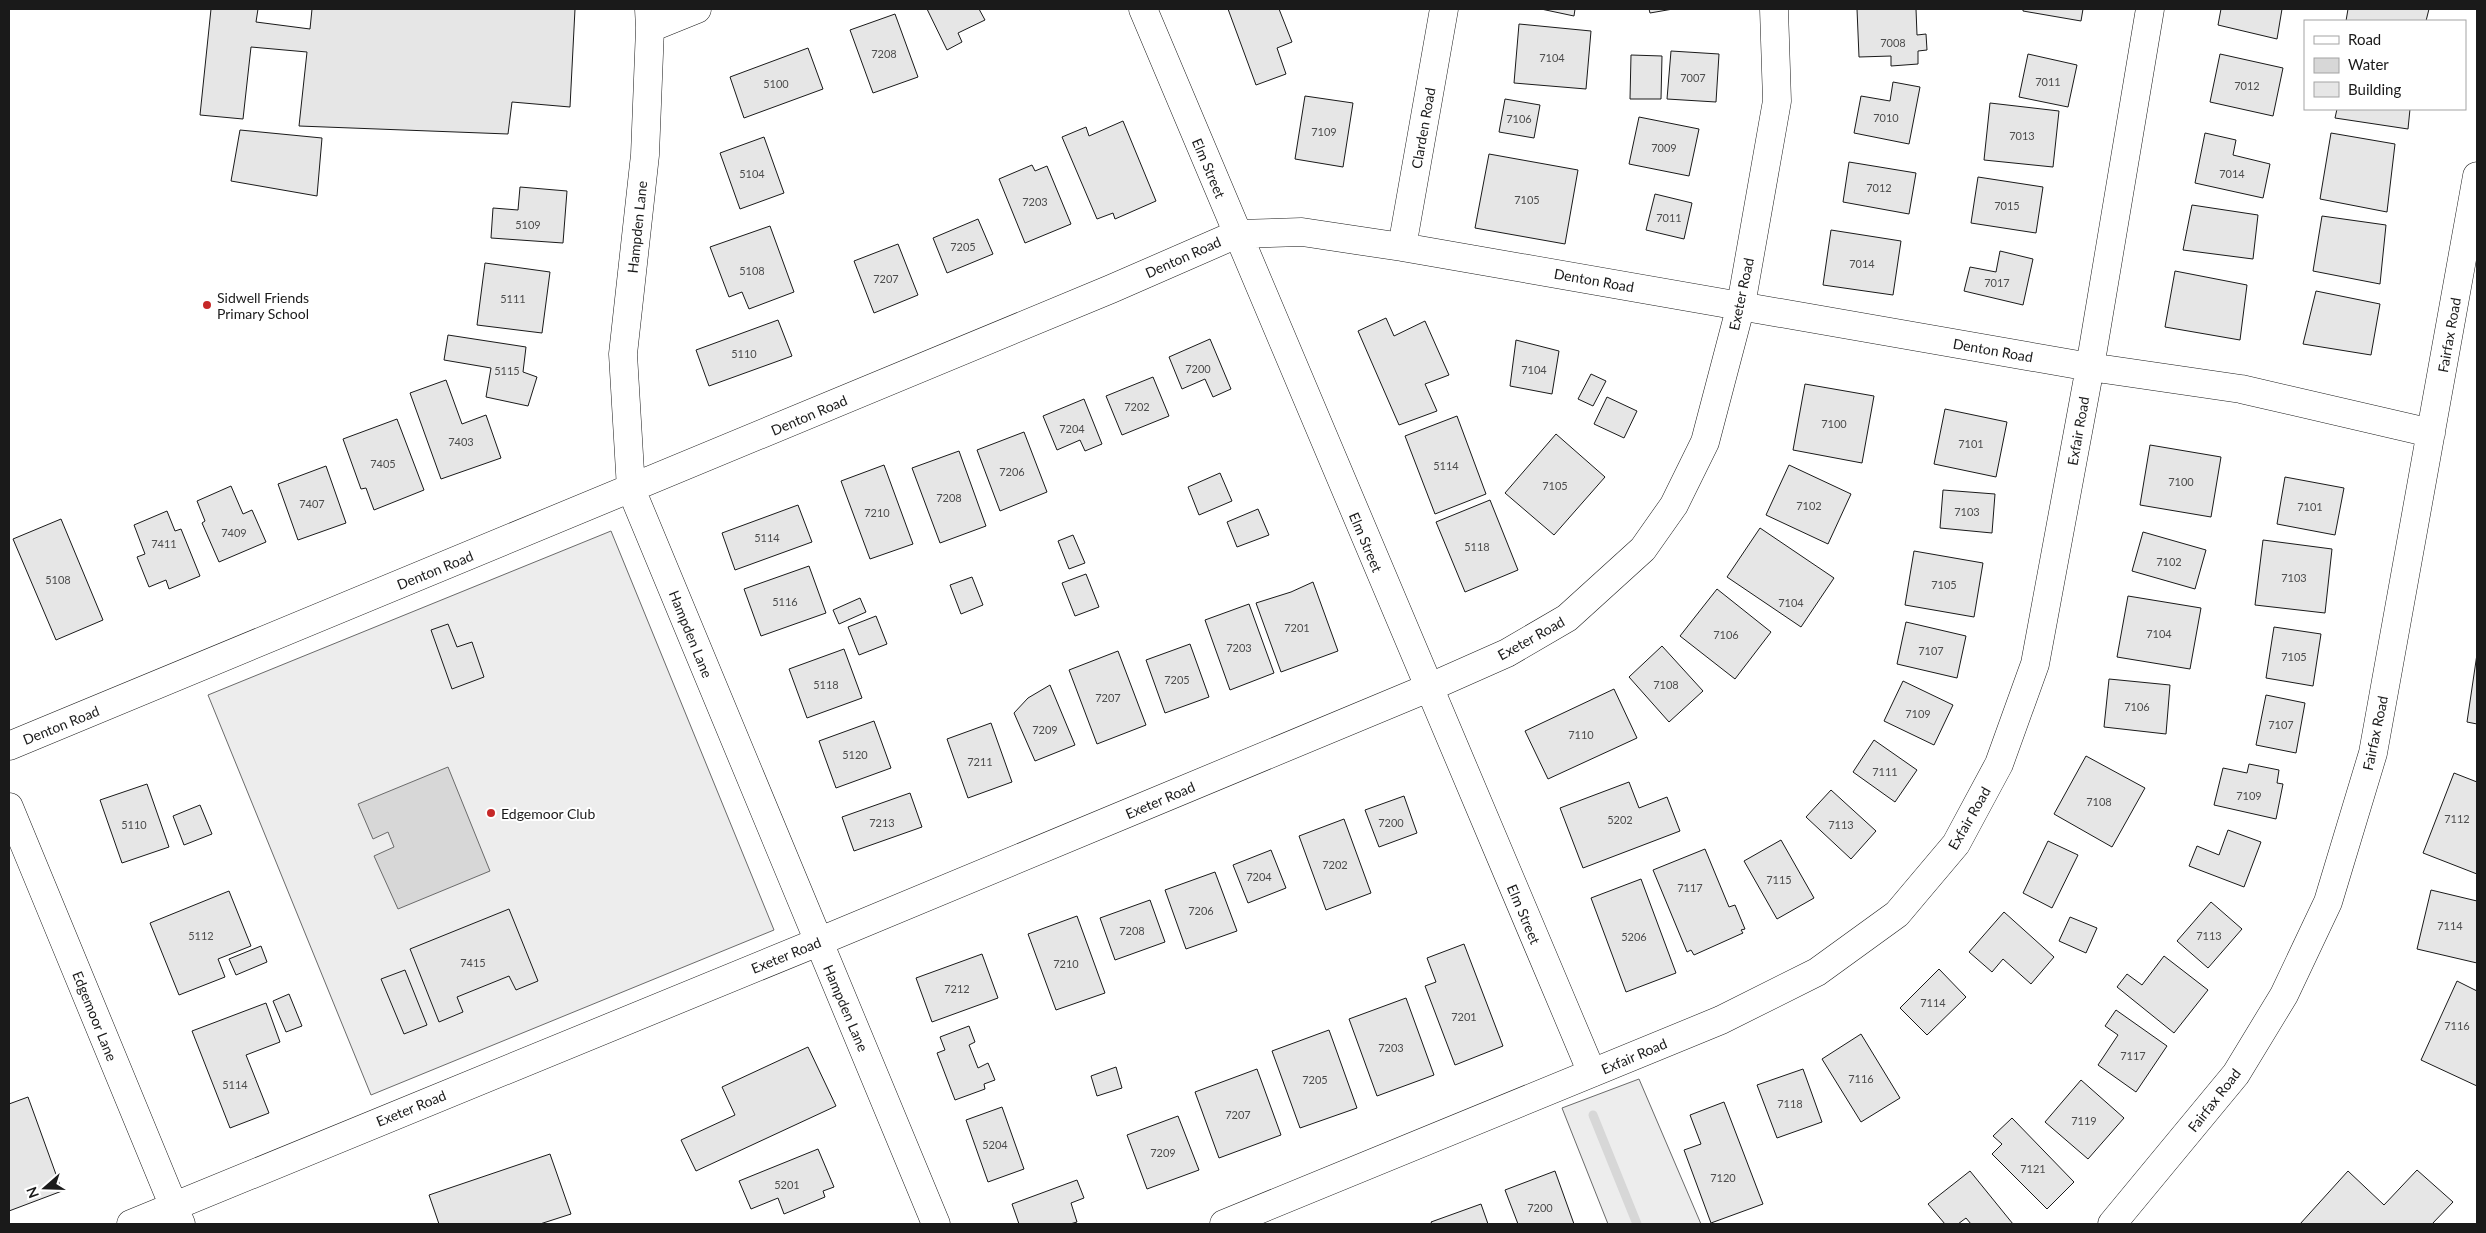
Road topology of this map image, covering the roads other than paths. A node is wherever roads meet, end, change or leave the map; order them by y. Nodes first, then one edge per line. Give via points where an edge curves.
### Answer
1 (697, 9) edge
2 (1143, 9) edge
3 (1444, 9) edge
4 (1774, 9) edge
5 (2150, 9) edge
6 (650, 18) edge
7 (2477, 176) edge
8 (1236, 234) junction
9 (1402, 247) junction
10 (1741, 305) junction
11 (2090, 367) junction
12 (2432, 432) junction
13 (631, 489) junction
14 (1428, 688) junction
15 (9, 746) edge
16 (9, 807) edge
17 (818, 942) junction
18 (1592, 1073) junction
19 (177, 1215) edge
20 (131, 1224) edge
21 (936, 1224) edge
22 (1224, 1224) edge
23 (2112, 1224) edge

1 - 6 street
2 - 8 street, Elm Street
3 - 9 street, Clarden Road
4 - 10 street, Exeter Road via 1777,101
5 - 11 street, Exfair Road
6 - 13 street, Hampden Lane via 645,155 622,354
7 - 12 street, Fairfax Road
8 - 9 street, Denton Road via 1302,232
8 - 13 street, Denton Road
8 - 14 street, Elm Street
9 - 10 street, Denton Road
10 - 11 street, Denton Road
10 - 14 street, Exeter Road via 1705,442 1674,505 1643,549 1567,618 1507,653
11 - 12 street, Denton Road via 2240,389
11 - 18 street, Exfair Road via 2035,664 1999,764 1956,844 1897,914 1817,972 1721,1020
12 - 23 street, Fairfax Road via 2373,754 2328,902 2284,995 2236,1074
13 - 15 street, Denton Road
13 - 17 street, Hampden Lane
14 - 17 street, Exeter Road
14 - 18 street, Elm Street
16 - 19 street, Edgemoor Lane
17 - 19 street, Exeter Road
17 - 21 street, Hampden Lane
18 - 22 street, Exfair Road
19 - 20 street, Exeter Road

